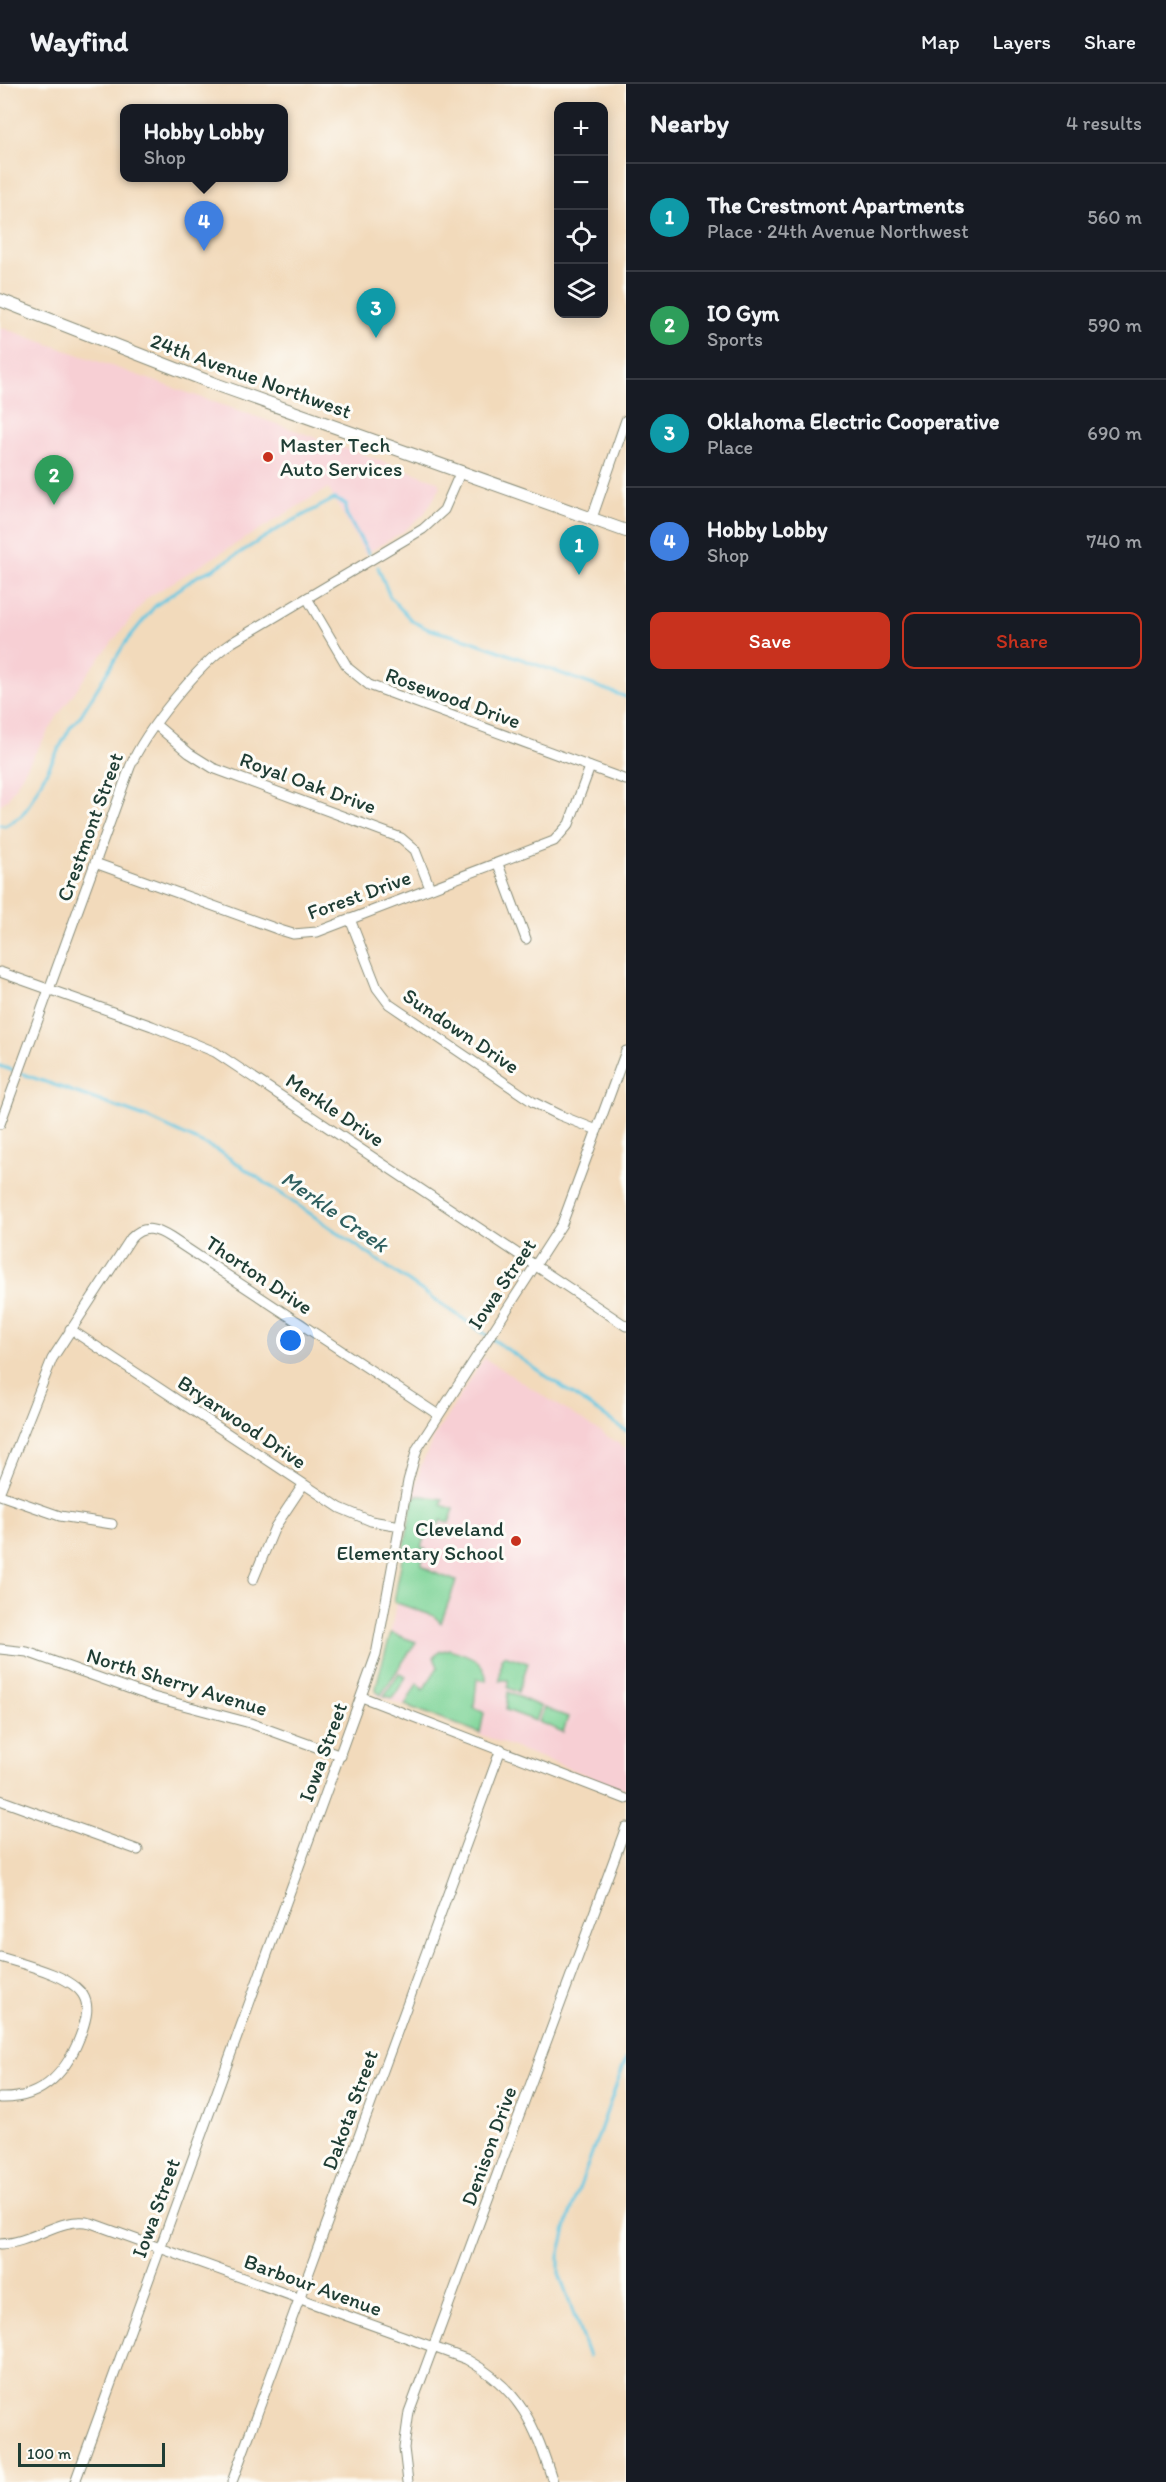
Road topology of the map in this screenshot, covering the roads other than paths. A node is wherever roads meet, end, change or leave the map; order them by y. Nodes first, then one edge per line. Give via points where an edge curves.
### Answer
1 (0, 300) edge
2 (626, 420) edge
3 (461, 471) junction
4 (592, 518) junction
5 (626, 531) edge
6 (308, 598) junction
7 (156, 725) junction
8 (590, 767) junction
9 (626, 780) edge
10 (95, 863) junction
11 (498, 864) junction
12 (430, 888) junction
13 (350, 919) junction
14 (526, 939) dead end
15 (0, 972) edge
16 (50, 989) junction
17 (626, 1051) edge
18 (0, 1124) edge
19 (597, 1130) junction
20 (537, 1265) junction
21 (626, 1326) edge
22 (70, 1329) junction
23 (437, 1414) junction
24 (303, 1485) junction
25 (0, 1493) edge
26 (112, 1524) dead end
27 (401, 1526) junction
28 (253, 1580) dead end
29 (0, 1649) edge
30 (362, 1697) junction
31 (501, 1749) junction
32 (341, 1756) junction
33 (626, 1799) edge
34 (0, 1800) edge
35 (626, 1827) edge
36 (138, 1850) dead end
37 (0, 1957) edge
38 (0, 2098) edge
39 (1, 2246) edge
40 (160, 2249) junction
41 (299, 2300) junction
42 (433, 2348) junction
43 (75, 2482) edge
44 (232, 2482) edge
45 (408, 2482) edge
46 (553, 2482) edge

1 - 3 main road, 24th Avenue Northwest via 200,378
2 - 4 street
3 - 4 main road, 24th Avenue Northwest
3 - 6 street, Crestmont Street via 450,500 431,523
4 - 5 main road, 24th Avenue Northwest
6 - 7 street, Crestmont Street via 209,659
6 - 8 street, Rosewood Drive via 343,660 369,685
7 - 10 street, Crestmont Street via 135,754
7 - 12 street, Royal Oak Drive via 213,768 401,838 415,850
8 - 9 street, Rosewood Drive
8 - 11 street, Forest Drive via 565,831 554,841
10 - 13 street, Forest Drive via 293,934 317,932
10 - 16 street, Crestmont Street
11 - 12 street, Forest Drive
11 - 14 street
12 - 13 street, Forest Drive
13 - 19 street, Sundown Drive via 377,988 389,1004 533,1102
15 - 16 street, Merkle Drive
16 - 18 street, Crestmont Street
16 - 20 street, Merkle Drive via 215,1052
17 - 19 street, Iowa Street
19 - 20 street, Iowa Street via 564,1218
20 - 21 street, Merkle Drive
20 - 23 street, Iowa Street
22 - 23 street, Thorton Drive via 131,1238 139,1230 154,1229
22 - 24 street, Bryarwood Drive
22 - 25 street, Thorton Drive via 38,1390
23 - 27 street, Iowa Street via 412,1462
24 - 27 street, Bryarwood Drive via 356,1516
24 - 28 street via 275,1527
25 - 26 street via 60,1516
27 - 30 street, Iowa Street via 378,1648
29 - 32 street, North Sherry Avenue via 27,1652 153,1697 250,1723
30 - 31 street
30 - 32 street, Iowa Street
31 - 33 street
31 - 41 street, Dakota Street
32 - 40 street, Iowa Street
34 - 36 street
35 - 42 street, Denison Drive
37 - 38 street via 72,1984 83,1995 87,2010 76,2049 60,2073 24,2096
39 - 40 street, Barbour Avenue via 77,2220
40 - 41 street, Barbour Avenue
40 - 43 street, Iowa Street
41 - 42 street, Barbour Avenue
41 - 44 street, Dakota Street
42 - 45 street, Denison Drive via 405,2428
42 - 46 street, Barbour Avenue via 482,2368 520,2403 537,2433

